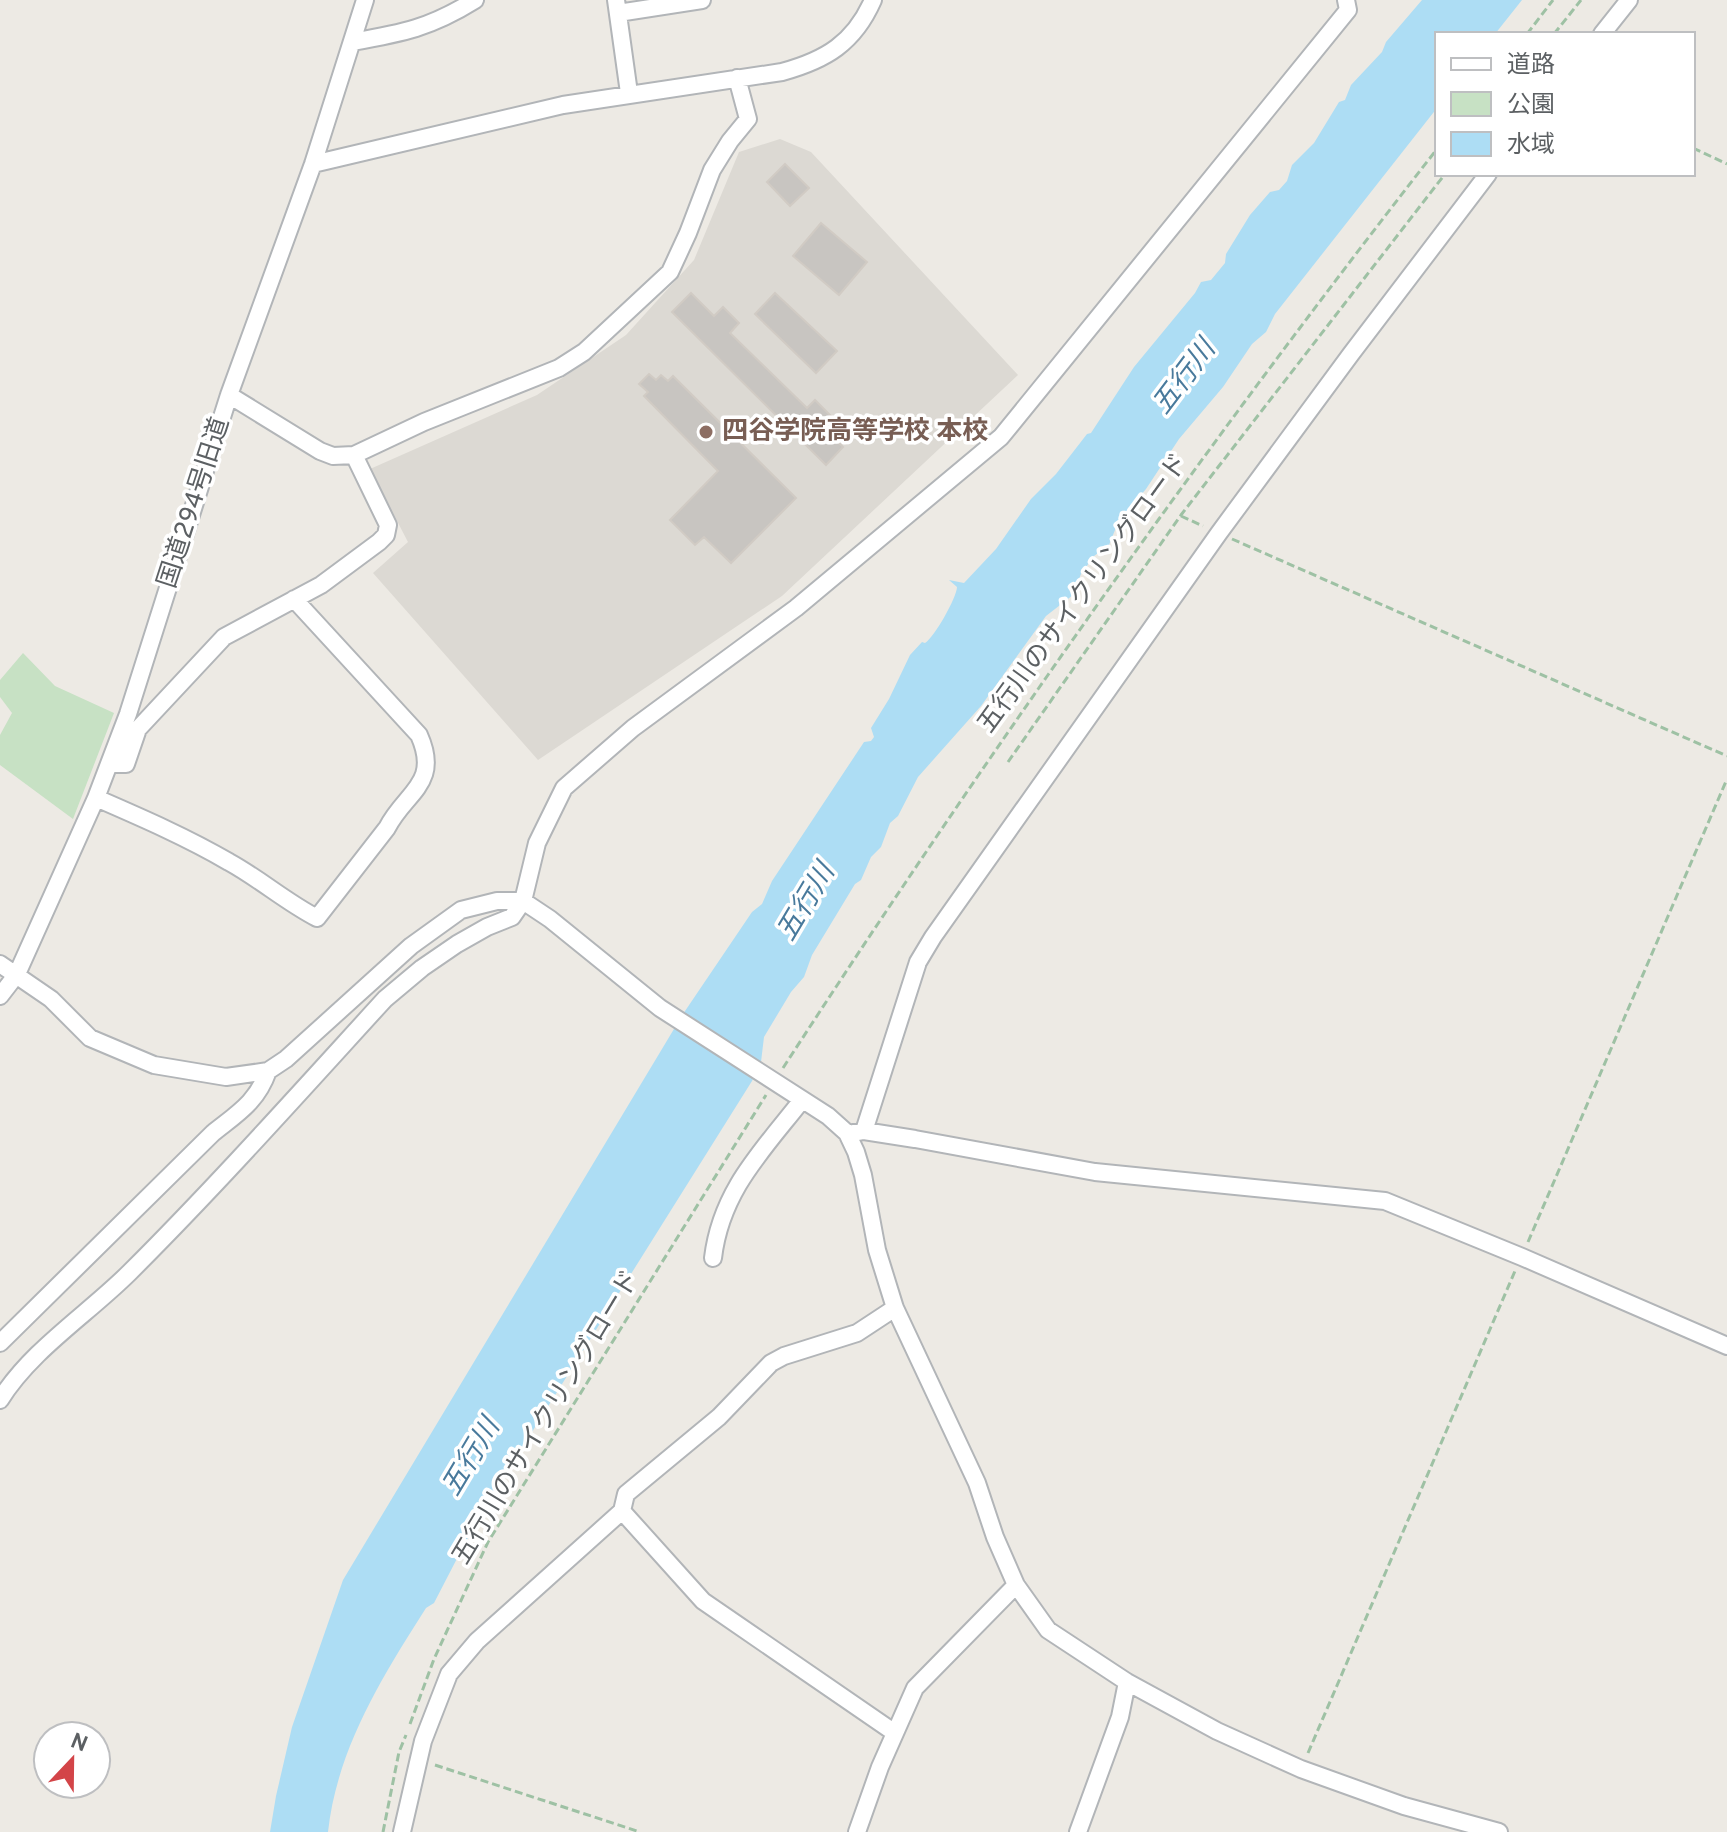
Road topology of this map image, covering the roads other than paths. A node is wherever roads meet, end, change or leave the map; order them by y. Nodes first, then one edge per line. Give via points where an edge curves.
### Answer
1 (365, 0) edge
2 (475, 0) edge
3 (702, 0) edge
4 (873, 0) edge
5 (1346, 0) edge
6 (1629, 0) edge
7 (617, 7) edge
8 (1604, 32) edge
9 (352, 42) junction
10 (737, 78) junction
11 (629, 93) junction
12 (313, 164) junction
13 (1486, 176) edge
14 (229, 395) junction
15 (354, 455) junction
16 (294, 599) junction
17 (110, 764) junction
18 (96, 798) junction
19 (523, 901) junction
20 (0, 964) edge
21 (17, 974) junction
22 (0, 996) edge
23 (268, 1071) junction
24 (802, 1100) junction
25 (856, 1132) junction
26 (713, 1258) dead end
27 (895, 1308) junction
28 (0, 1343) edge
29 (1727, 1346) edge
30 (0, 1400) edge
31 (622, 1511) junction
32 (1016, 1585) junction
33 (1127, 1682) junction
34 (895, 1733) junction
35 (402, 1832) edge
36 (857, 1832) edge
37 (1078, 1832) edge
38 (1499, 1832) edge

1 - 9 street, 国道294号旧道
2 - 9 street via 409,32
3 - 7 street
4 - 10 street via 859,26 828,56 782,72
5 - 19 street via 1348,10 1001,437 796,608 633,728 564,788 537,843
6 - 8 street
7 - 11 street
9 - 12 street, 国道294号旧道
10 - 11 street
10 - 15 street via 748,119 712,170 670,272 584,352 559,368
11 - 12 street
12 - 14 street, 国道294号旧道
13 - 25 street via 1219,533 933,937 918,962
14 - 15 street via 320,451
14 - 17 street, 国道294号旧道
15 - 16 street via 388,530 357,561
16 - 17 street via 224,637 138,729 126,764
16 - 18 street via 419,735 425,751 419,789 317,918 229,862
17 - 18 street, 国道294号旧道
18 - 21 street, 国道294号旧道
19 - 23 street via 461,910 411,946
19 - 24 street via 660,1008
19 - 30 street via 512,917 457,944 385,999 167,1235 23,1368
20 - 21 street
21 - 22 street, 国道294号旧道
21 - 23 street via 90,1038 154,1065 226,1077
23 - 28 street via 246,1107 213,1133
24 - 25 street
24 - 26 street via 736,1184 716,1229
25 - 27 street via 877,1250
25 - 29 street via 1095,1172 1385,1201
27 - 31 street via 857,1333 771,1363 719,1417 626,1494
27 - 32 street via 977,1483
31 - 34 street via 703,1601
31 - 35 street via 463,1655 443,1686 418,1760
32 - 33 street via 1048,1630
32 - 34 street via 915,1688
33 - 37 street via 1120,1717
33 - 38 street via 1301,1769 1418,1811
34 - 36 street

